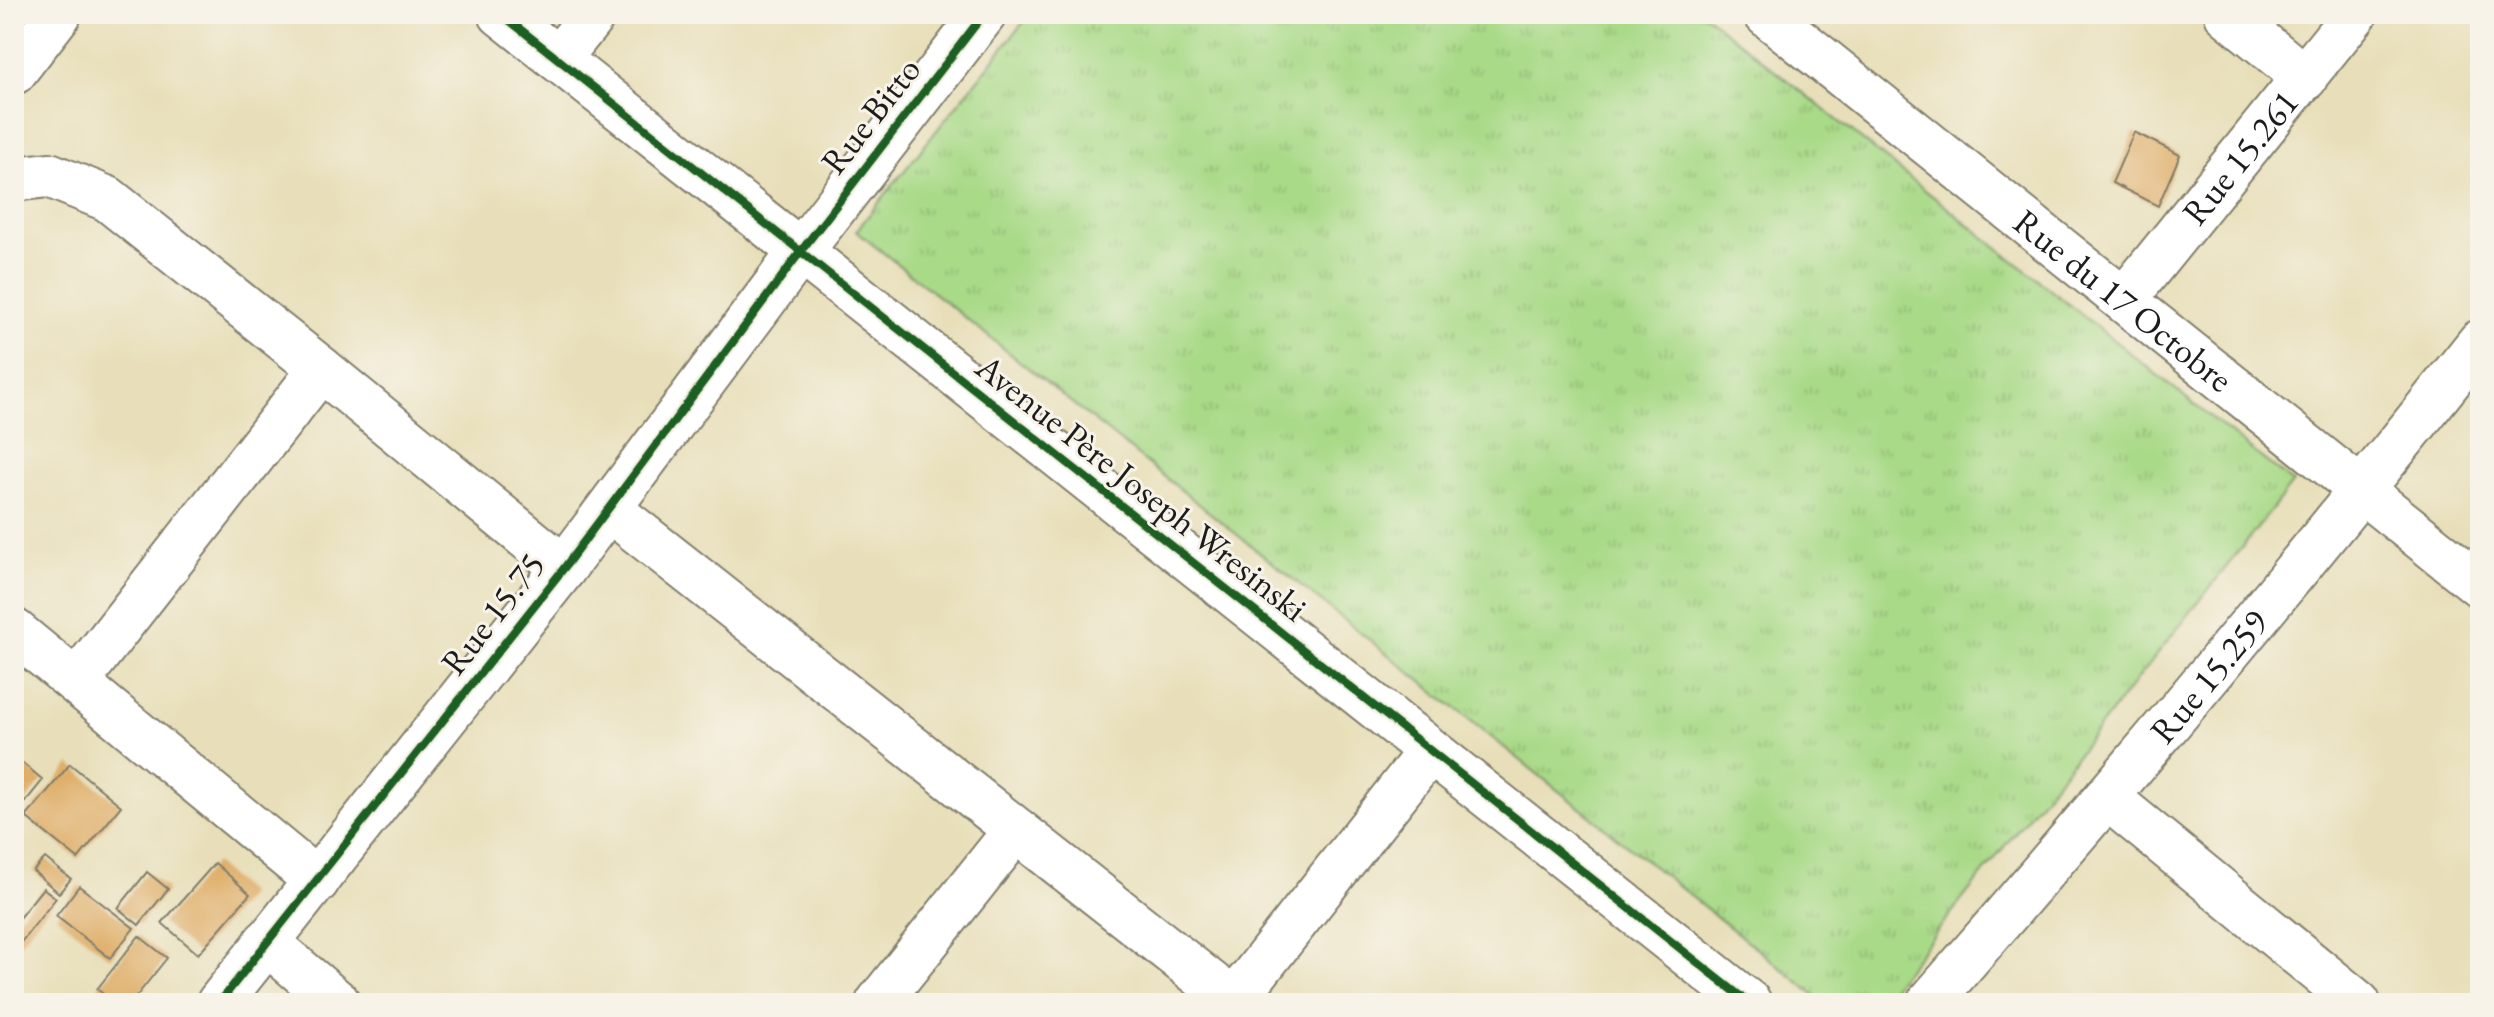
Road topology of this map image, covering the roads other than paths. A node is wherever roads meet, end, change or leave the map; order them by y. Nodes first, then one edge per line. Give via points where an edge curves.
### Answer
1 (59, 14) edge
2 (501, 14) edge
3 (594, 14) edge
4 (984, 14) edge
5 (1766, 14) edge
6 (2227, 14) edge
7 (2355, 14) edge
8 (558, 59) junction
9 (14, 72) edge
10 (2305, 78) junction
11 (14, 179) edge
12 (801, 251) junction
13 (2124, 300) junction
14 (2480, 342) edge
15 (321, 369) junction
16 (2361, 491) junction
17 (609, 509) junction
18 (564, 568) junction
19 (2480, 585) edge
20 (14, 631) edge
21 (77, 681) junction
22 (1430, 751) junction
23 (2108, 798) junction
24 (1016, 830) junction
25 (317, 881) junction
26 (266, 942) junction
27 (2346, 999) edge
28 (1234, 1002) edge
29 (219, 1003) edge
30 (338, 1003) edge
31 (878, 1003) edge
32 (1749, 1003) edge
33 (1929, 1003) edge

1 - 9 street
2 - 8 street, Avenue Père Joseph Wresinski
3 - 8 street
4 - 12 street, Rue Bitto
5 - 13 street, Rue du 17 Octobre
6 - 10 street
7 - 10 street, Rue 15.261
8 - 12 street, Avenue Père Joseph Wresinski
10 - 13 street, Rue 15.261
11 - 15 street via 49,175 108,199
12 - 17 street, Rue 15.75
12 - 22 street, Avenue Père Joseph Wresinski
13 - 16 street, Rue du 17 Octobre
14 - 16 street, Rue 15.259
15 - 18 street
15 - 21 street
16 - 19 street, Rue du 17 Octobre
16 - 23 street, Rue 15.259
17 - 18 street, Rue 15.75
17 - 24 street
18 - 25 street, Rue 15.75
20 - 21 street
21 - 25 street
22 - 28 street
22 - 32 street, Avenue Père Joseph Wresinski
23 - 27 street
23 - 33 street, Rue 15.259
24 - 28 street
24 - 31 street
25 - 26 street, Rue 15.75
26 - 29 street, Rue 15.75
26 - 30 street

